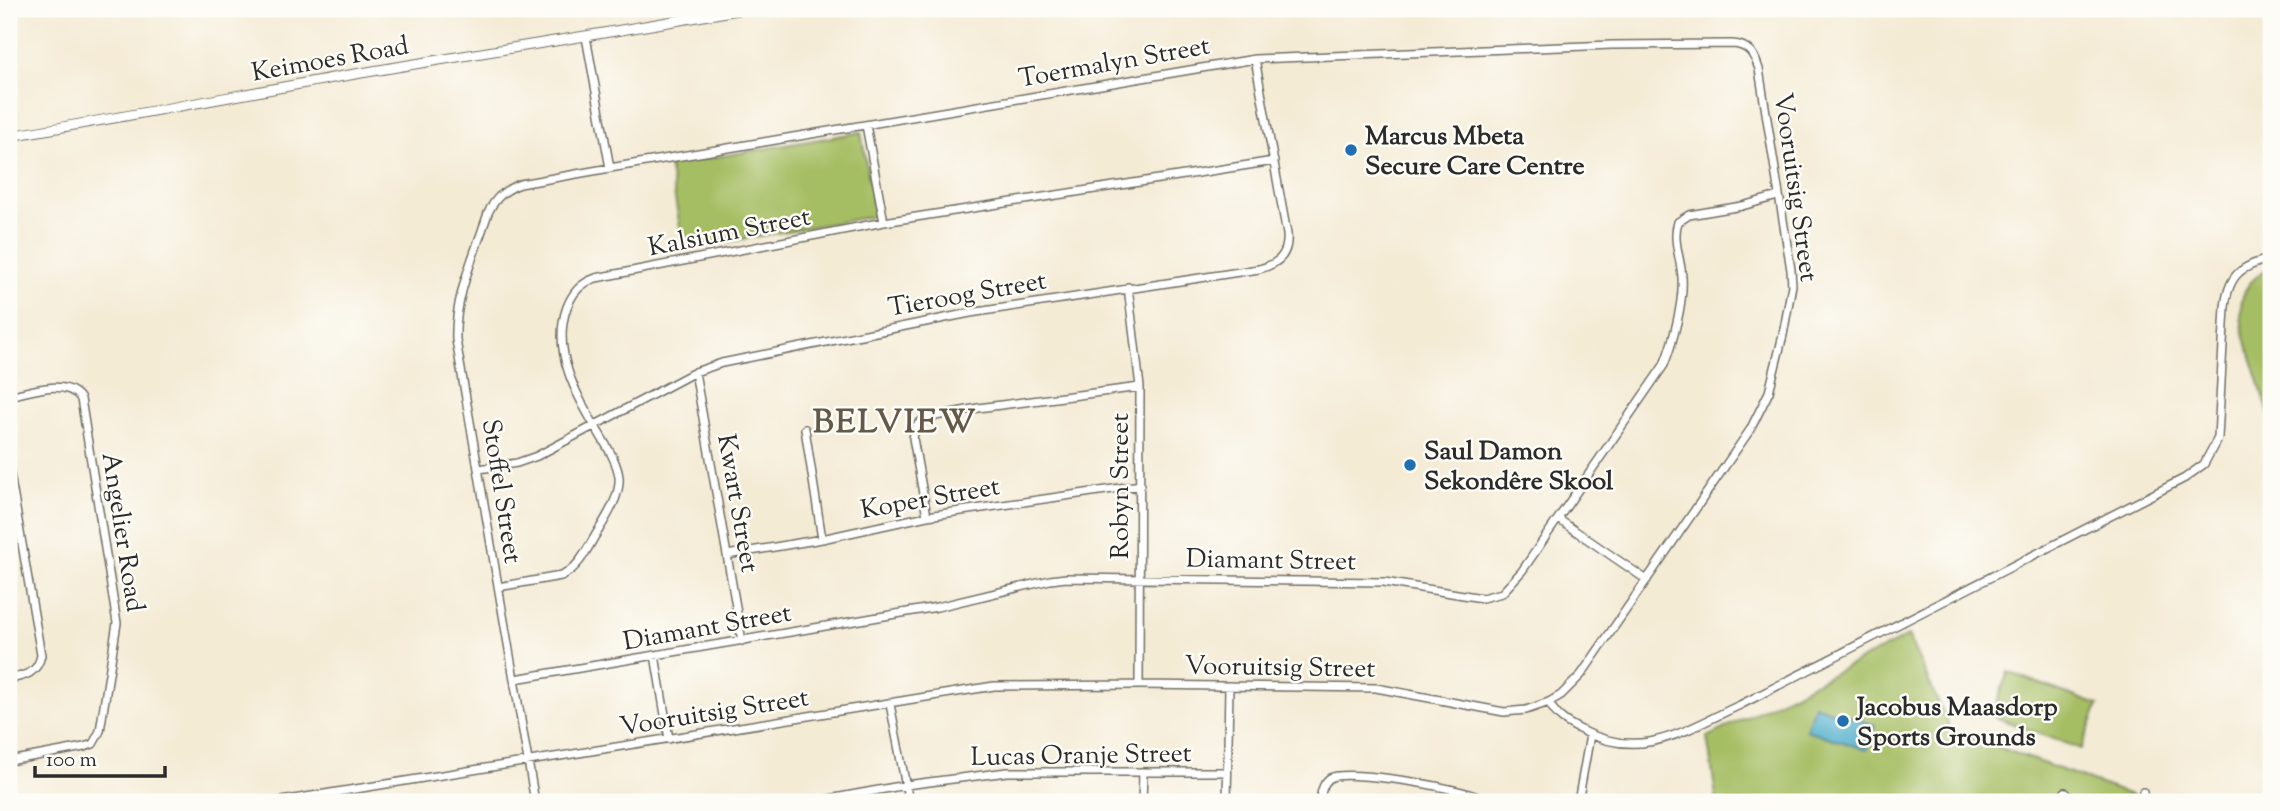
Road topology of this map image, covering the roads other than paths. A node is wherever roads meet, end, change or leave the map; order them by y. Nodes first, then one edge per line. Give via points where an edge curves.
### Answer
1 (743, 9) edge
2 (586, 37) junction
3 (1742, 45) joint
4 (1255, 59) junction
5 (866, 125) junction
6 (9, 136) edge
7 (1274, 161) junction
8 (610, 168) junction
9 (501, 194) joint
10 (1779, 196) junction
11 (884, 222) junction
12 (2271, 258) edge
13 (1128, 288) junction
14 (695, 372) junction
15 (1140, 387) junction
16 (9, 396) edge
17 (594, 425) junction
18 (805, 429) dead end
19 (9, 468) edge
20 (479, 469) junction
21 (1141, 485) junction
22 (927, 516) junction
23 (1558, 519) junction
24 (822, 539) junction
25 (727, 555) junction
26 (1140, 578) junction
27 (1647, 580) junction
28 (498, 587) junction
29 (742, 641) junction
30 (655, 655) junction
31 (9, 679) edge
32 (514, 679) junction
33 (1139, 685) junction
34 (1229, 685) junction
35 (1549, 702) junction
36 (890, 704) junction
37 (1590, 735) junction
38 (669, 740) junction
39 (9, 761) edge
40 (528, 763) junction
41 (1143, 772) junction
42 (1227, 772) junction
43 (906, 785) junction
44 (2065, 792) dead end
45 (2143, 792) dead end
46 (275, 802) edge
47 (535, 802) edge
48 (813, 802) edge
49 (909, 802) edge
50 (1142, 802) edge
51 (1227, 802) edge
52 (1320, 802) edge
53 (1487, 802) edge
54 (1578, 802) edge
55 (2073, 802) edge
56 (2144, 802) edge

1 - 2 street, Keimoes Road
2 - 6 street, Keimoes Road
2 - 8 street
3 - 4 street, Toermalyn Street via 1612,45
3 - 10 street, Vooruitsig Street via 1754,54 1759,69
4 - 5 street, Toermalyn Street
4 - 7 street, Tieroog Street
5 - 8 street, Toermalyn Street
5 - 11 street
7 - 11 street, Kalsium Street
7 - 13 street, Tieroog Street via 1288,240 1280,260 1259,269
8 - 9 street, Toermalyn Street via 520,184
9 - 20 street, Stoffel Street via 488,213 456,323
10 - 23 street, Diamant Street via 1679,219 1676,232 1682,284 1666,360
10 - 27 street, Vooruitsig Street via 1792,285 1769,392 1750,430
11 - 17 street, Kalsium Street via 582,284 564,317 564,355
12 - 37 street via 2241,269 2228,288 2220,430 2209,457 2192,474 1674,735 1633,745
13 - 14 street, Tieroog Street via 915,323
13 - 15 street, Robyn Street
14 - 17 street, Tieroog Street
14 - 25 street, Kwart Street
15 - 21 street, Robyn Street
15 - 22 street via 925,418 916,426 913,438
16 - 39 street, Angelier Road via 62,387 81,399 117,622 96,741
17 - 20 street, Tieroog Street via 537,456
17 - 28 street, Kalsium Street via 612,455 619,482 593,540 566,574
18 - 24 street
19 - 31 street via 41,655 33,671
20 - 28 street, Stoffel Street
21 - 22 street, Koper Street
21 - 26 street, Robyn Street
22 - 24 street, Koper Street
23 - 26 street, Diamant Street via 1512,584 1488,598 1384,582
23 - 27 street
24 - 25 street, Koper Street
25 - 29 street, Kwart Street
26 - 29 street, Diamant Street via 1050,580 937,607
26 - 33 street, Robyn Street
27 - 35 street, Vooruitsig Street via 1581,675
28 - 32 street, Stoffel Street
29 - 30 street, Diamant Street
30 - 32 street, Diamant Street
30 - 38 street
32 - 40 street, Stoffel Street
33 - 34 street, Vooruitsig Street
33 - 36 street, Vooruitsig Street via 994,686
34 - 35 street, Vooruitsig Street via 1376,688 1504,712
34 - 42 street
35 - 37 street via 1563,720
36 - 38 street, Vooruitsig Street
36 - 43 street
37 - 54 street
38 - 40 street, Vooruitsig Street
40 - 46 street, Vooruitsig Street
40 - 47 street, Stoffel Street
41 - 42 street, Lucas Oranje Street
41 - 43 street, Lucas Oranje Street via 1007,772
41 - 50 street
42 - 51 street
43 - 48 street, Lucas Oranje Street
43 - 49 street
44 - 55 street
45 - 56 street
52 - 53 street via 1327,780 1339,775 1375,776 1463,792

